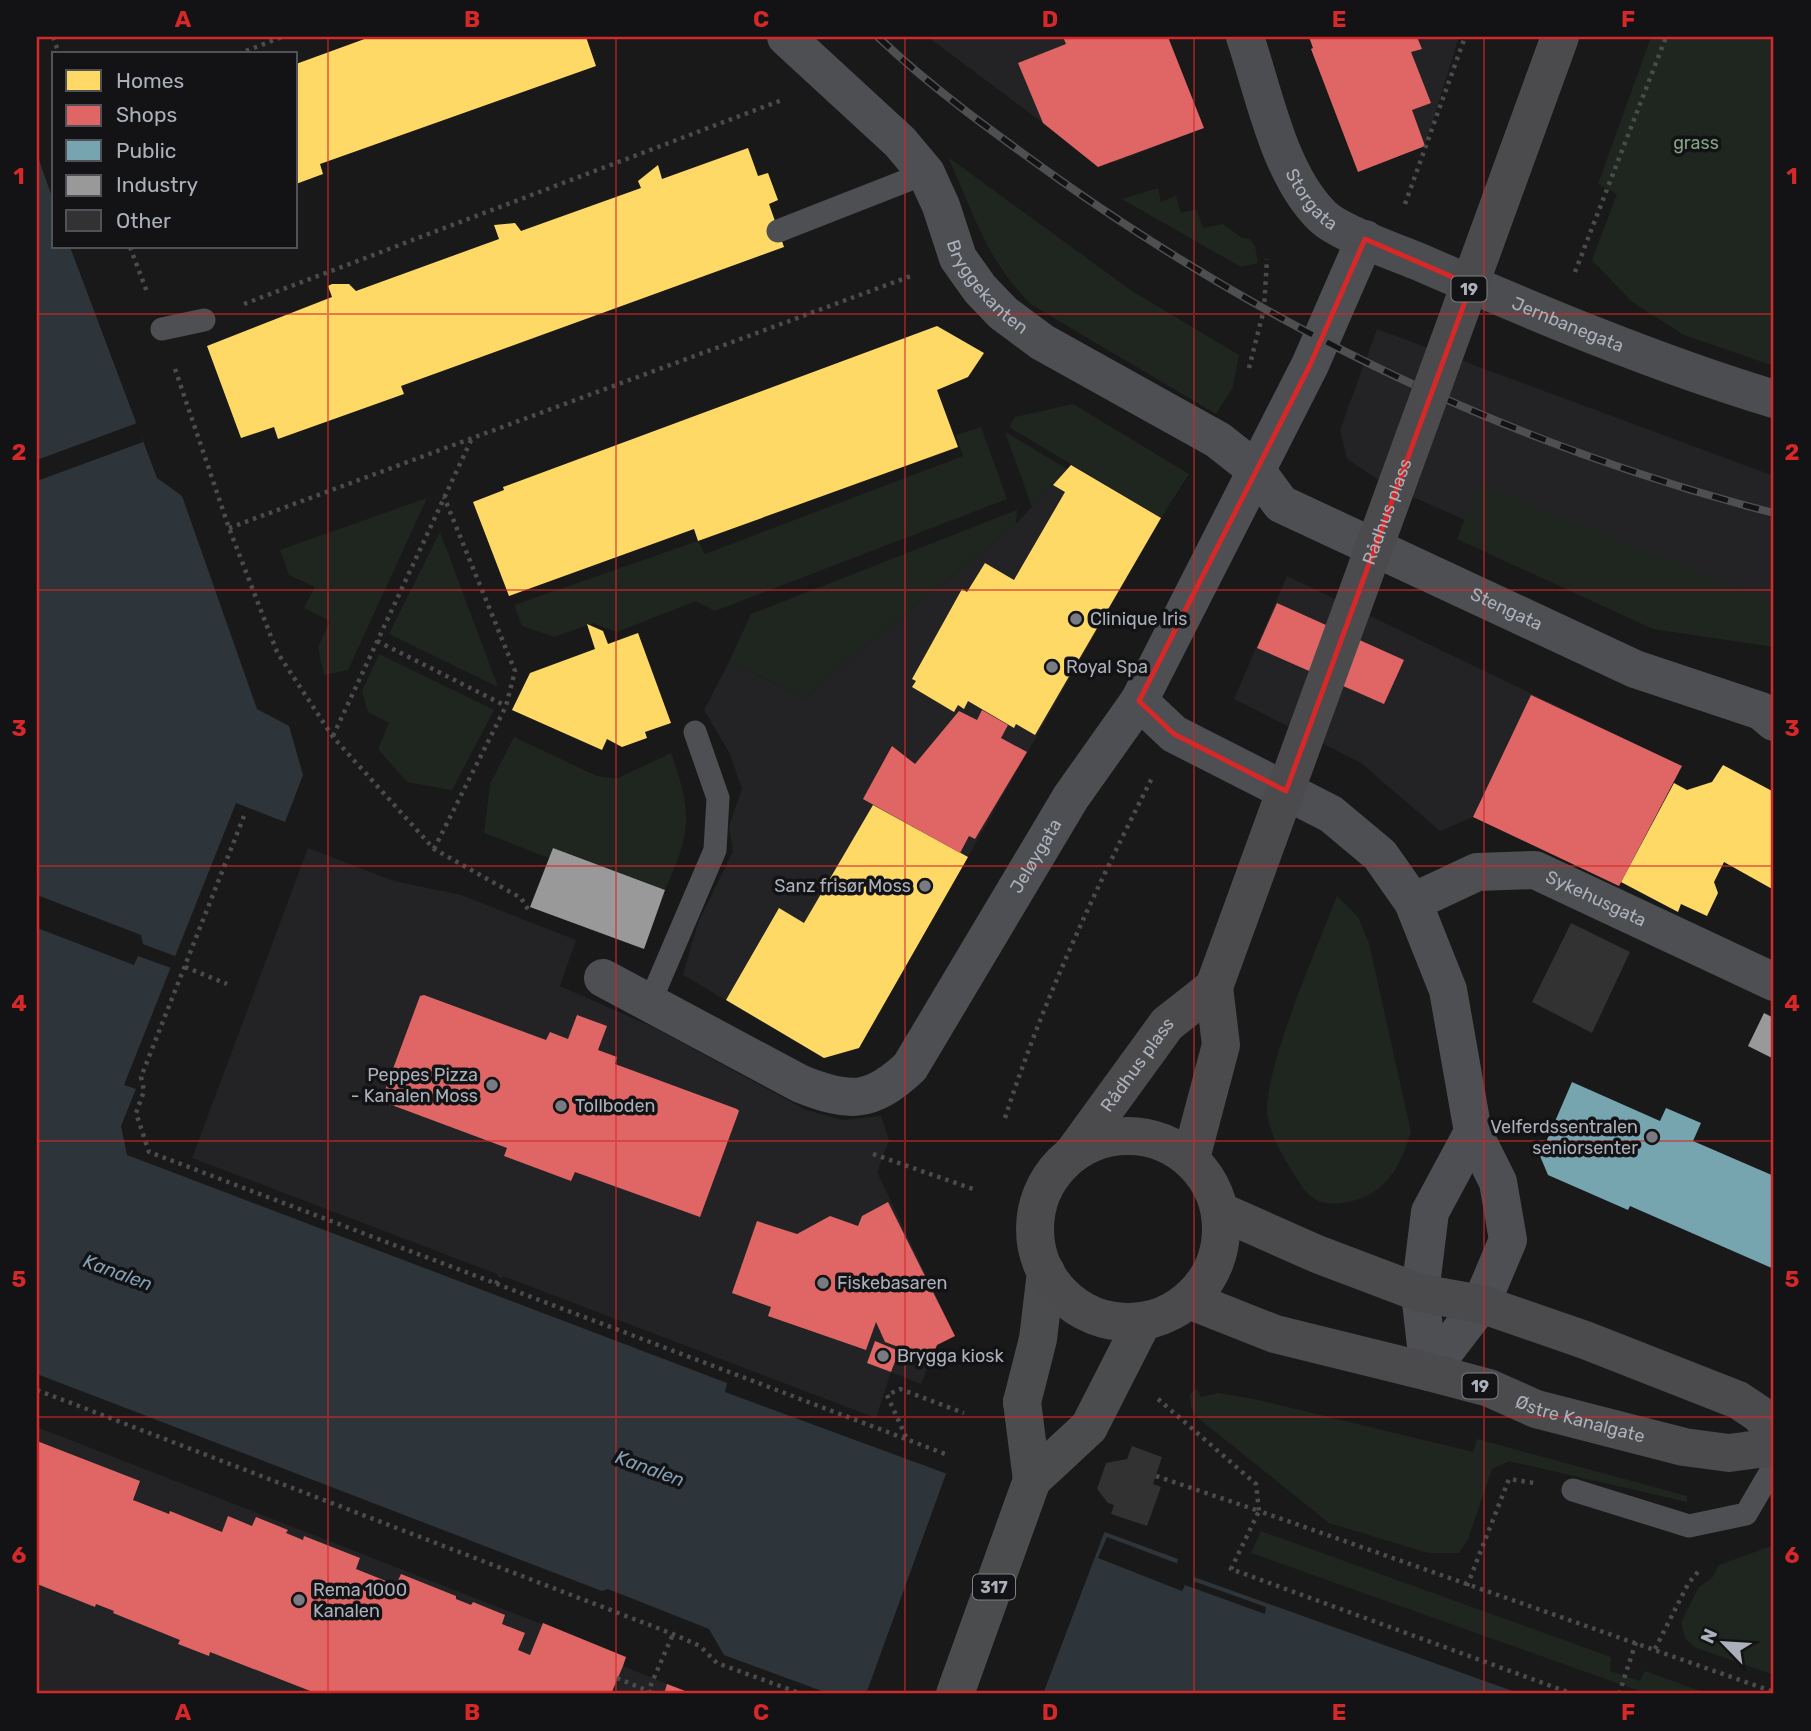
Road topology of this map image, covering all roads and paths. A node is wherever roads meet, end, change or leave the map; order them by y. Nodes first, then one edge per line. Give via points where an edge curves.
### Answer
1 (282, 37) edge
2 (786, 37) edge
3 (1245, 37) edge
4 (1465, 37) edge
5 (1560, 37) edge
6 (1666, 37) edge
7 (243, 52) edge
8 (825, 76) junction
9 (926, 173) junction
10 (1404, 205) dead end
11 (778, 231) dead end
12 (1365, 239) junction
13 (130, 248) edge
14 (958, 258) junction
15 (1267, 259) dead end
16 (1576, 272) dead end
17 (231, 308) dead end
18 (204, 320) dead end
19 (162, 329) junction
20 (1249, 369) dead end
21 (1774, 399) edge
22 (473, 436) junction
23 (1256, 470) junction
24 (444, 497) junction
25 (229, 528) junction
26 (377, 641) junction
27 (1139, 701) junction
28 (506, 706) junction
29 (1770, 714) edge
30 (695, 732) dead end
31 (333, 737) junction
32 (1147, 789) dead end
33 (244, 816) dead end
34 (434, 849) junction
35 (1412, 902) junction
36 (529, 911) dead end
37 (185, 967) junction
38 (603, 978) dead end
39 (1774, 982) edge
40 (227, 984) dead end
41 (1214, 987) junction
42 (650, 1002) junction
43 (1005, 1118) dead end
44 (1474, 1132) junction
45 (1074, 1152) junction
46 (873, 1154) dead end
47 (1191, 1158) junction
48 (973, 1189) dead end
49 (1220, 1211) junction
50 (1046, 1272) junction
51 (500, 1276) dead end
52 (496, 1284) junction
53 (1420, 1293) junction
54 (1189, 1300) junction
55 (1481, 1304) junction
56 (1143, 1321) junction
57 (1429, 1372) junction
58 (37, 1390) edge
59 (1154, 1395) dead end
60 (964, 1413) dead end
61 (1774, 1432) edge
62 (906, 1439) junction
63 (1774, 1447) edge
64 (948, 1455) dead end
65 (1774, 1466) edge
66 (1156, 1476) dead end
67 (1032, 1480) junction
68 (1573, 1490) joint
69 (1259, 1511) junction
70 (1746, 1514) junction
71 (1467, 1586) junction
72 (673, 1634) junction
73 (1636, 1642) junction
74 (1655, 1649) junction
75 (617, 1678) dead end
76 (1774, 1692) edge
77 (647, 1694) edge
78 (655, 1694) edge
79 (802, 1694) edge
80 (955, 1694) edge
81 (1573, 1694) edge
82 (1619, 1694) edge

1 - 7 path
2 - 8 street, Bryggekanten
3 - 12 street, Storgata via 1293,179 1323,217
4 - 10 path
5 - 41 highway, Rådhus plass / 19, bridge
6 - 16 path
8 - 9 street, Bryggekanten via 900,142
8 - 17 path via 800,94
9 - 11 lane
9 - 14 street, Bryggekanten
12 - 21 street, Jernbanegata via 1696,376
12 - 23 street, Jeløygata via 1322,339
13 - 19 path
14 - 22 path
14 - 23 street, Bryggekanten via 1003,313 1042,341 1218,440
15 - 20 path via 1264,309
18 - 19 lane
19 - 25 path
22 - 24 path
22 - 25 path
23 - 27 street, Jeløygata
23 - 29 street, Stengata via 1281,504 1293,510 1635,669
24 - 26 path
24 - 28 path via 515,671
25 - 31 path via 277,652
26 - 28 path
26 - 31 path
27 - 35 street via 1174,734 1331,814 1380,855
27 - 42 street, Jeløygata via 1071,797 936,1028 890,1087 871,1096 830,1095
28 - 34 path
30 - 42 lane via 718,798 715,850
31 - 34 path
32 - 43 path via 1033,1034
33 - 37 path
34 - 36 path via 521,898
35 - 39 street, Sykehusgata via 1477,872 1535,870
35 - 44 street via 1448,990
37 - 40 path
37 - 52 path via 141,1077 144,1091 136,1113 149,1152
38 - 42 street, Jeløygata
41 - 45 highway, Rådhus plass via 1167,1024
41 - 47 highway, Rådhus plass / 19 via 1221,1045
44 - 53 street via 1430,1212
44 - 55 street via 1498,1182 1508,1240
45 - 47 highway via 1103,1139 1133,1135 1163,1142
45 - 50 highway via 1055,1171 1035,1220 1037,1247
46 - 48 path
47 - 49 highway via 1209,1182
49 - 53 highway
49 - 54 highway via 1222,1236 1217,1260
50 - 56 highway via 1059,1292 1098,1317
50 - 67 main road, 317, bridge via 1038,1339 1022,1402
51 - 52 path
52 - 62 path
53 - 55 highway
53 - 57 street
54 - 56 highway via 1167,1314
54 - 57 highway, Østre Kanalgate / 19 via 1275,1334
55 - 57 street
55 - 61 highway via 1738,1400
56 - 67 main road, 317, bridge via 1089,1427
57 - 63 highway, Østre Kanalgate / 19 via 1489,1388 1536,1409 1685,1447 1729,1453
58 - 72 path
59 - 69 path via 1256,1484
60 - 62 path via 900,1389 887,1395
62 - 64 path
65 - 70 lane
66 - 69 path
67 - 80 main road, 317
68 - 70 lane via 1689,1526
68 - 71 path via 1509,1479
69 - 71 path
69 - 81 path via 1231,1569
70 - 74 path via 1688,1584
71 - 73 path
72 - 77 path
72 - 79 path via 701,1646 717,1663
73 - 74 path
73 - 82 path
74 - 76 path
75 - 78 path, bridge

